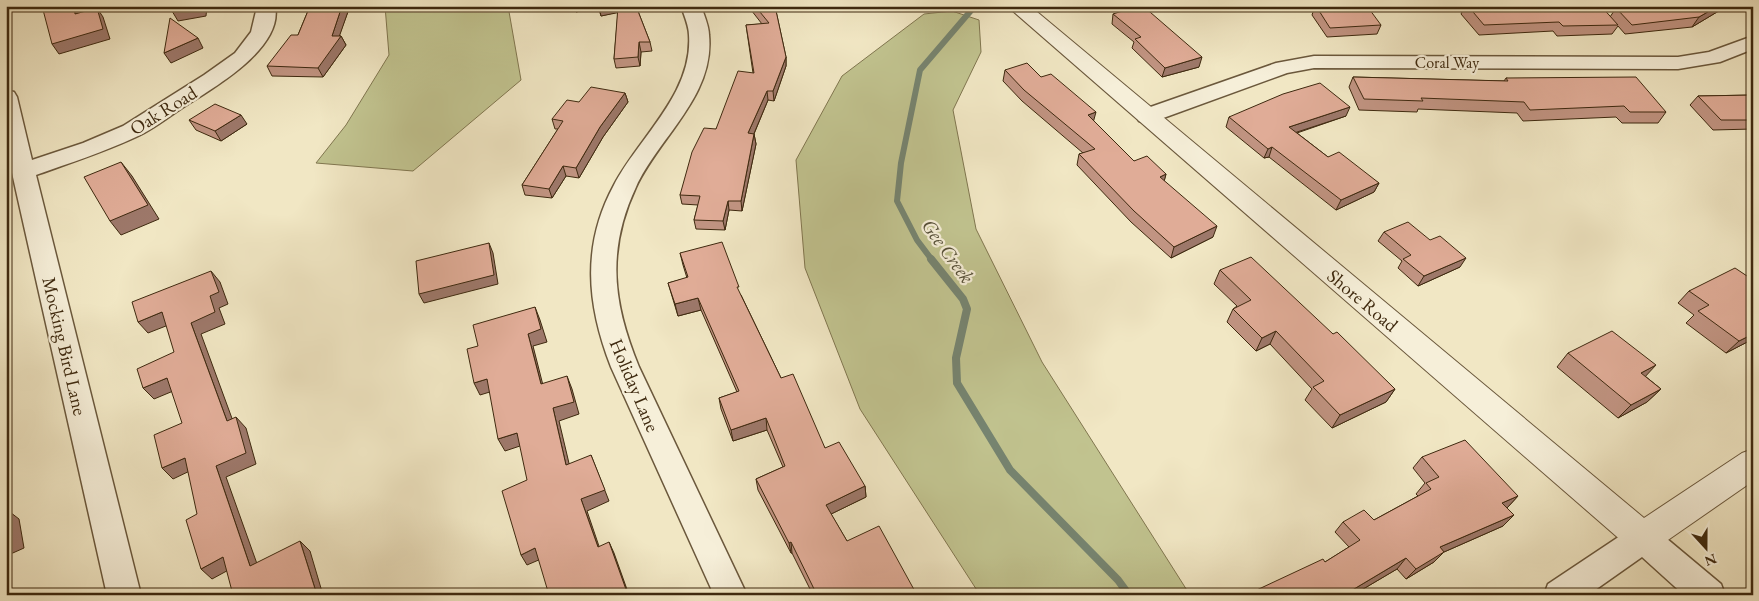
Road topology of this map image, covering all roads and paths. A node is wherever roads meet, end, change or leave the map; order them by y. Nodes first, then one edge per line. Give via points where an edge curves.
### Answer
1 (265, 6) edge
2 (691, 6) edge
3 (1017, 6) edge
4 (1753, 42) edge
5 (6, 97) edge
6 (1147, 116) junction
7 (24, 172) junction
8 (1753, 463) edge
9 (1642, 538) junction
10 (124, 595) edge
11 (731, 595) edge
12 (1560, 595) edge
13 (1709, 595) edge

1 - 7 street, Oak Road via 261,33 242,57 211,80 131,131
2 - 11 street, Holiday Lane via 699,28 700,53 696,75 686,95 636,164 614,210 604,254 604,296 618,354
3 - 6 street, Shore Road
4 - 6 street, Coral Way via 1713,58 1678,63 1314,62 1283,67
5 - 7 street, Mocking Bird Lane
6 - 9 street, Shore Road
7 - 10 street, Mocking Bird Lane
8 - 9 street
9 - 12 street
9 - 13 street, Shore Road

